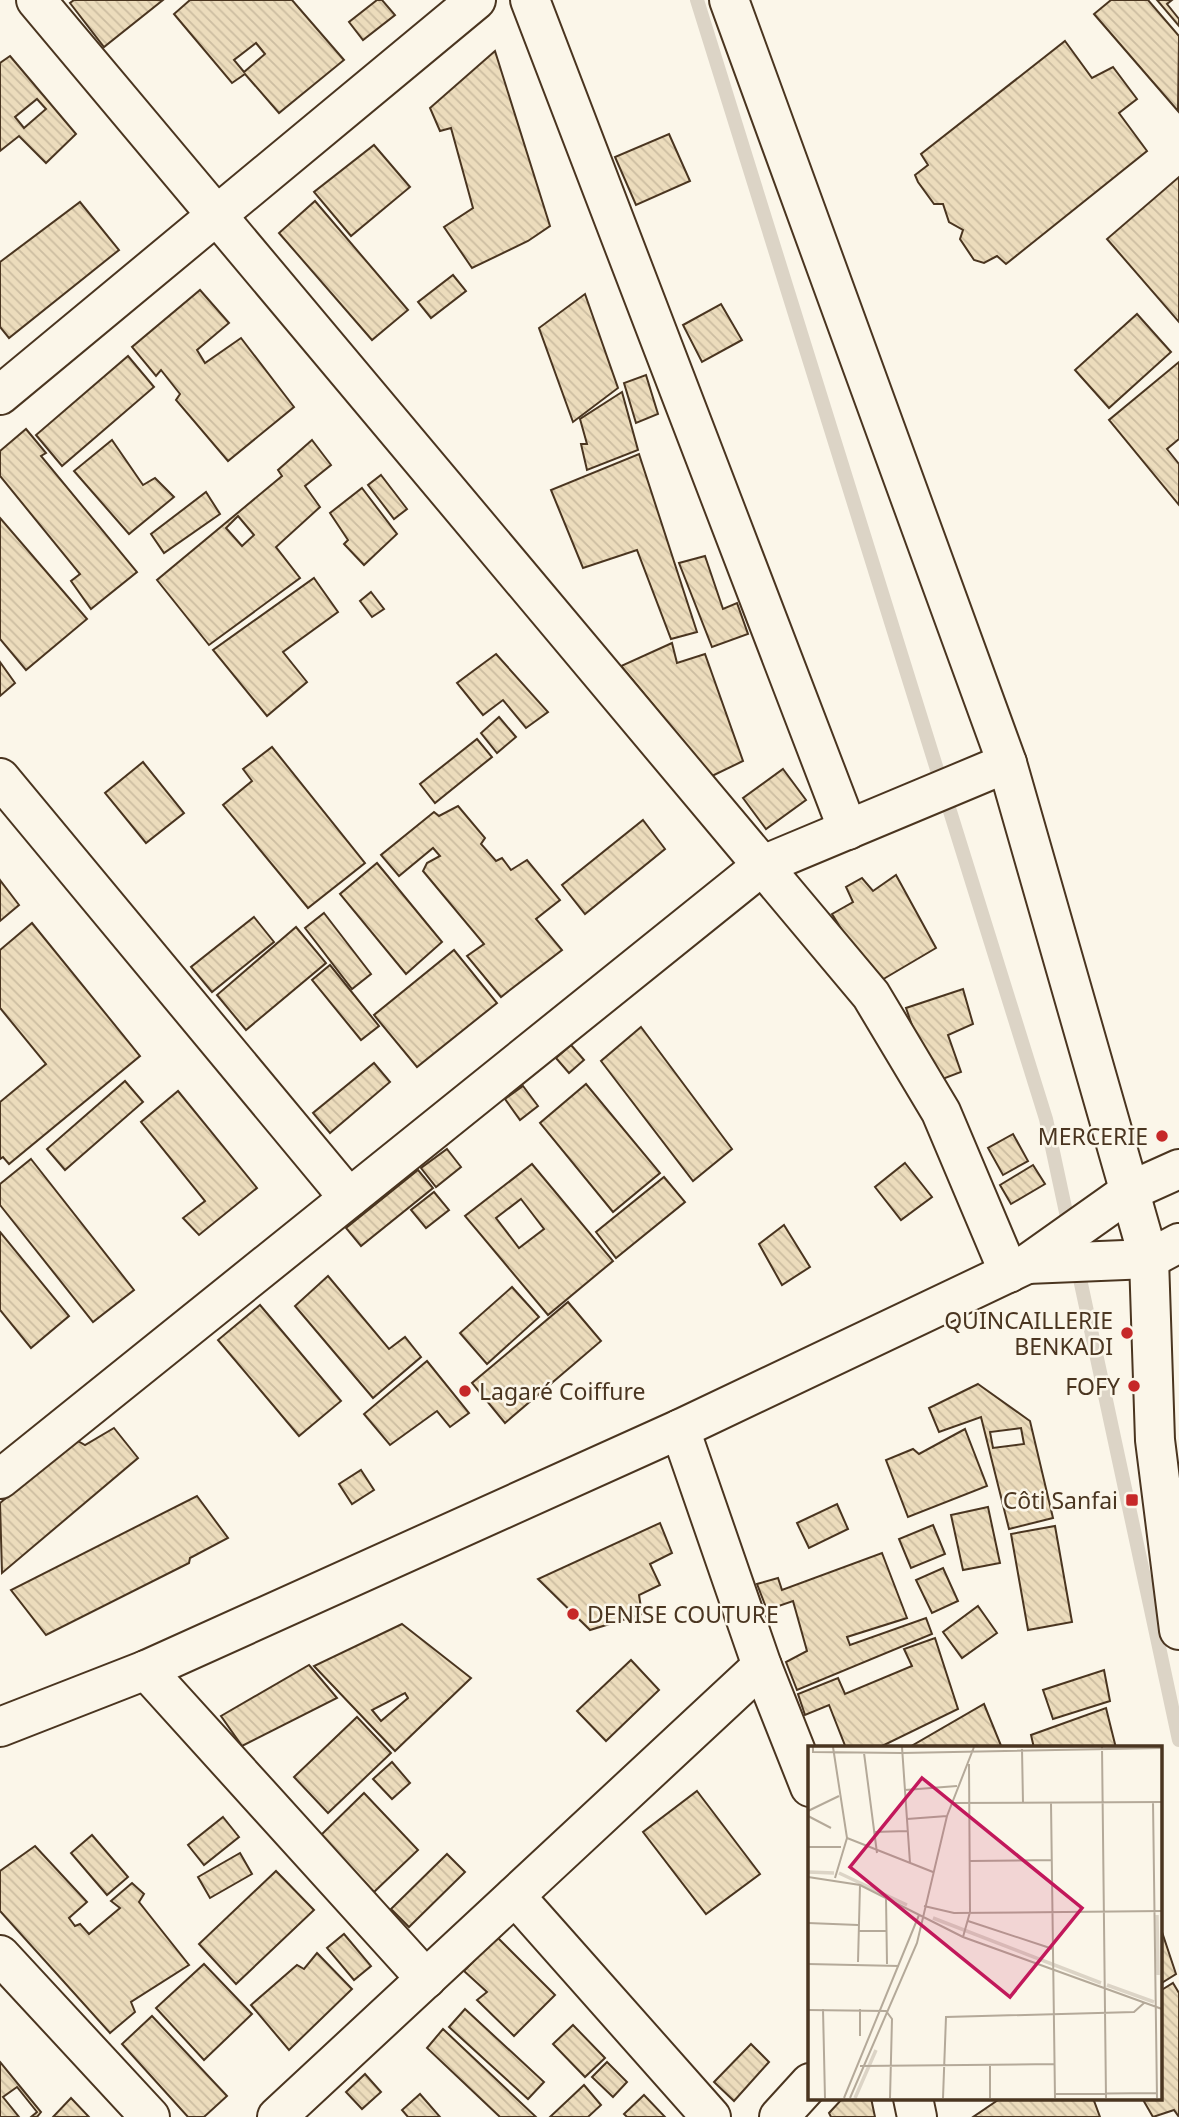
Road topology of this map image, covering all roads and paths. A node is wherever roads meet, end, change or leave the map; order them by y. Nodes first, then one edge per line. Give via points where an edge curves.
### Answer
1 (36, 0) edge
2 (476, 0) edge
3 (530, 0) edge
4 (729, 0) edge
5 (217, 215) junction
6 (0, 395) edge
7 (1007, 763) junction
8 (0, 778) edge
9 (848, 830) junction
10 (763, 865) junction
11 (1179, 1169) edge
12 (1130, 1191) junction
13 (349, 1198) junction
14 (1164, 1251) edge
15 (1018, 1268) junction
16 (680, 1429) junction
17 (0, 1479) edge
18 (1179, 1630) edge
19 (762, 1666) junction
20 (146, 1670) junction
21 (5, 1718) edge
22 (808, 1782) edge
23 (515, 1896) junction
24 (0, 1955) edge
25 (426, 1979) junction
26 (808, 2085) edge
27 (150, 2117) edge
28 (277, 2117) edge
29 (711, 2117) edge
30 (779, 2117) edge

1 - 5 street
2 - 5 street
3 - 9 street
4 - 7 street
5 - 6 street
5 - 10 street
7 - 9 street
7 - 12 street
8 - 13 street
9 - 10 street
10 - 13 street
10 - 15 street via 872,995 941,1112
11 - 12 street
12 - 14 street
12 - 15 street
13 - 17 street
14 - 15 street
14 - 18 street via 1155,1440
15 - 16 street
16 - 19 street
16 - 20 street
19 - 22 street
19 - 23 street
20 - 21 street
20 - 25 street
23 - 25 street
23 - 29 street
24 - 27 street
25 - 28 street
26 - 30 street

